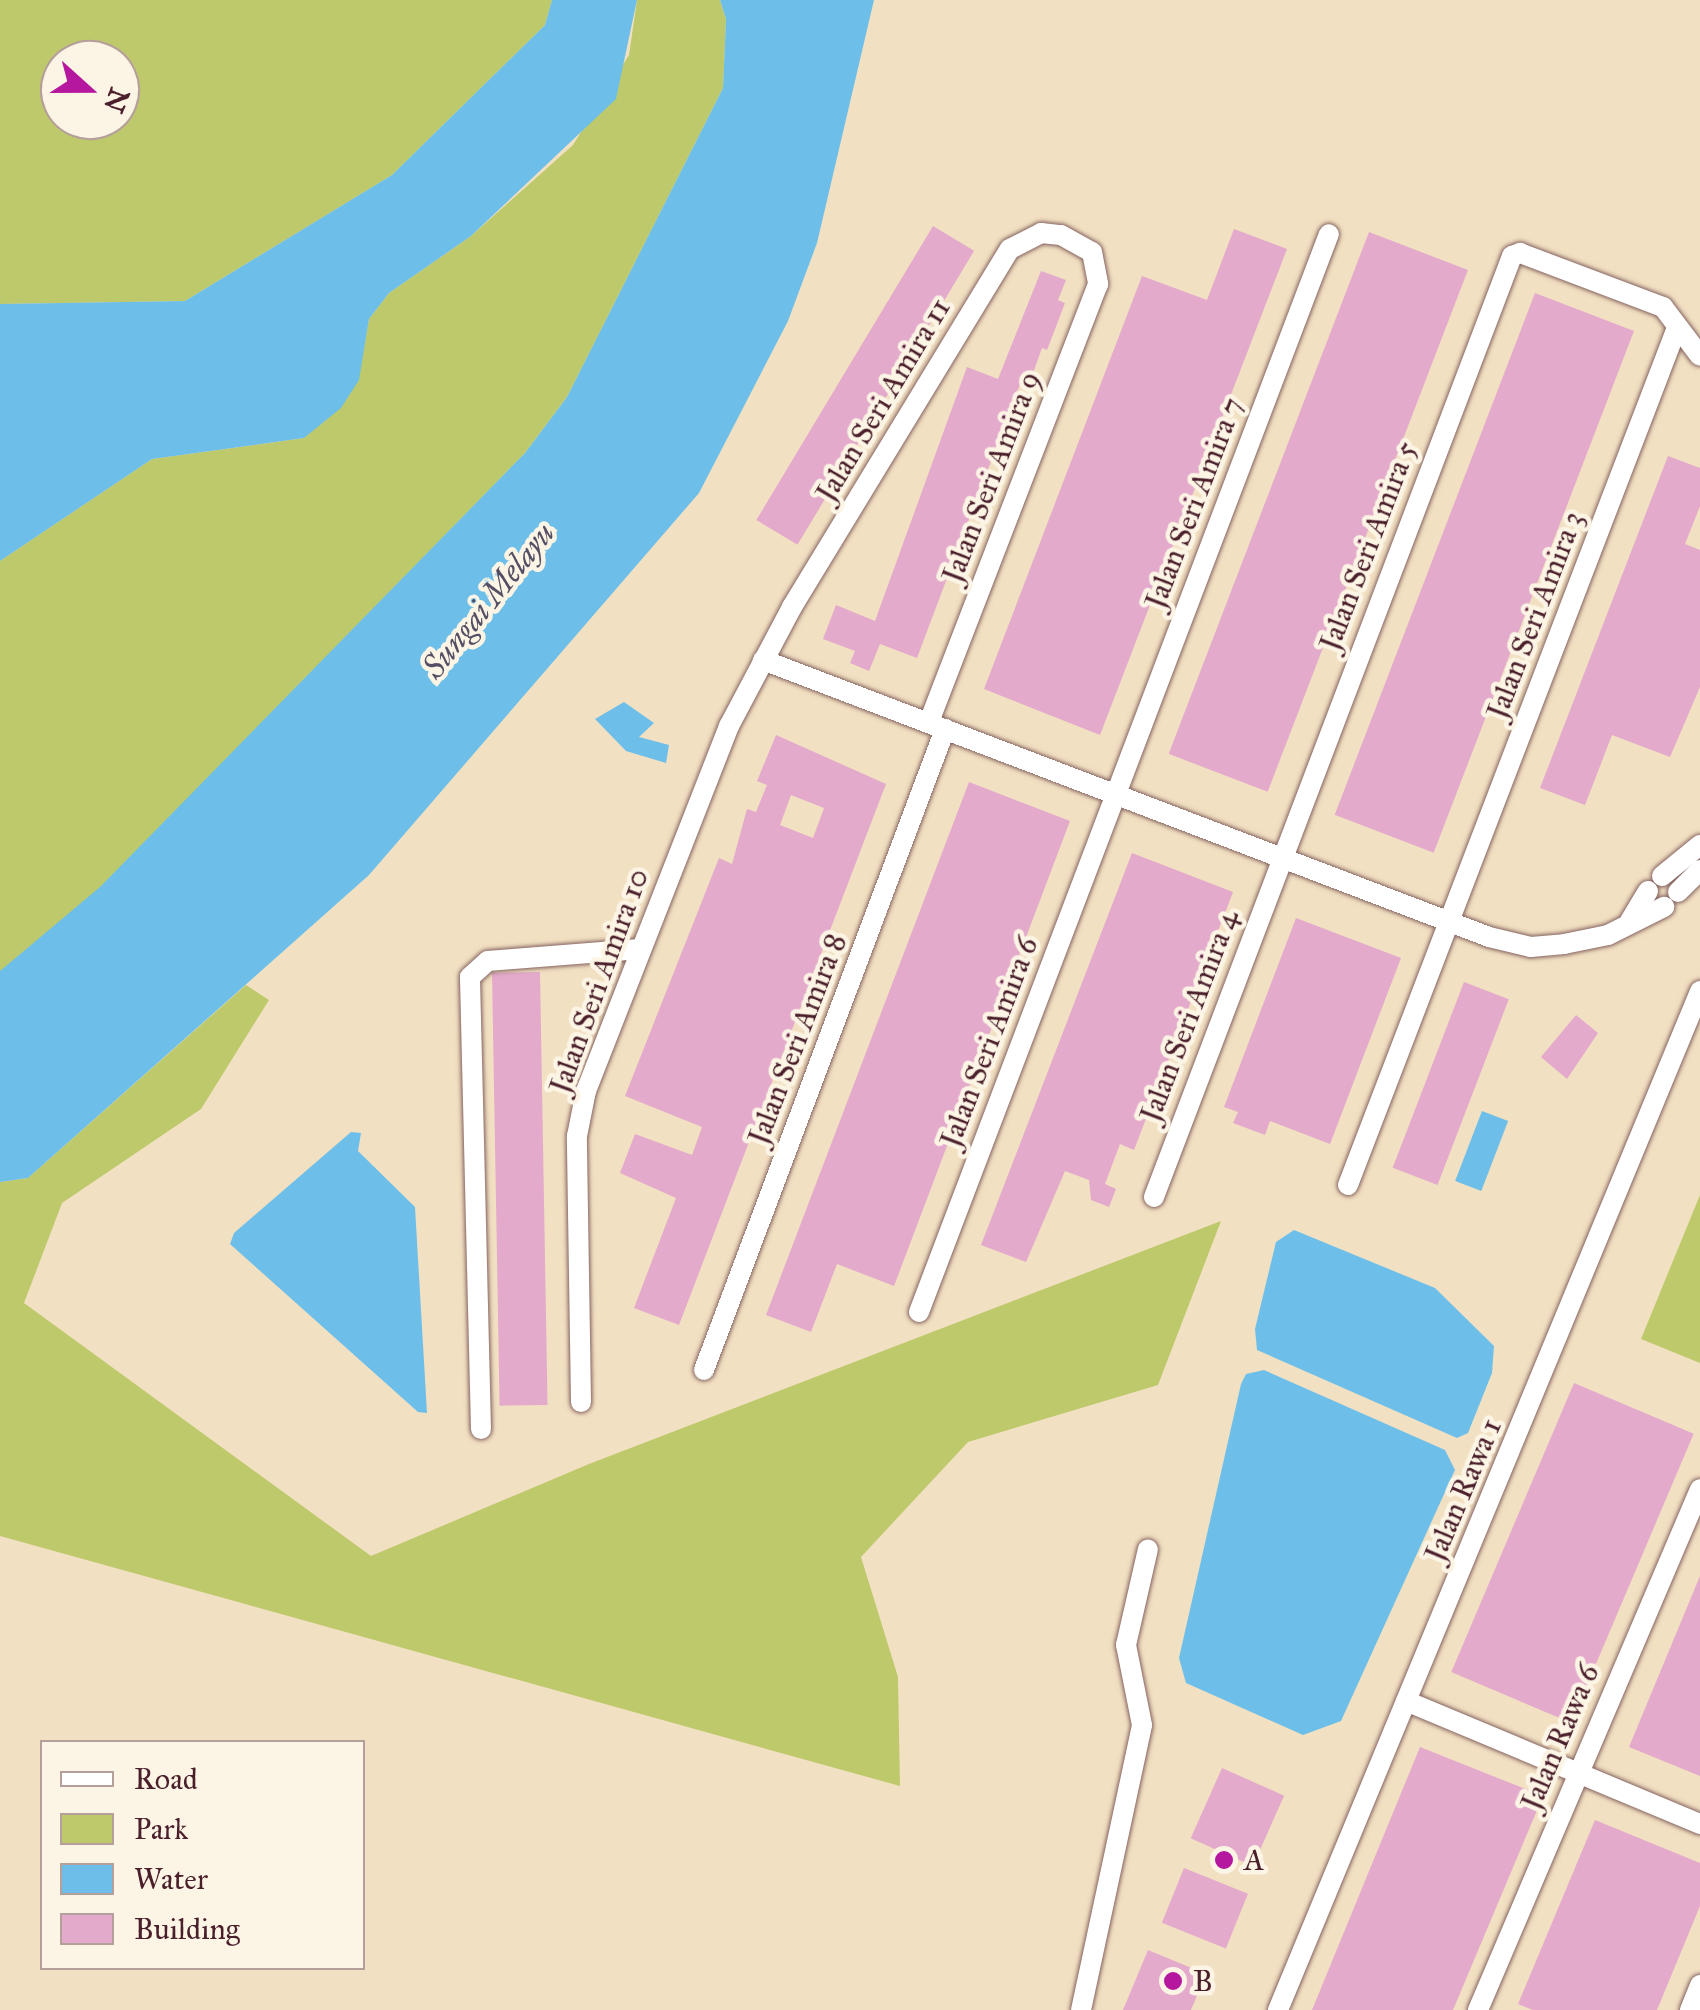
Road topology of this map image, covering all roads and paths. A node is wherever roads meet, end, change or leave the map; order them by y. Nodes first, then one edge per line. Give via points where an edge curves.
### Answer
1 (1329, 234) dead end
2 (1092, 252) joint
3 (1676, 330) junction
4 (1700, 356) edge
5 (763, 660) junction
6 (937, 726) junction
7 (1116, 794) junction
8 (1700, 845) edge
9 (1281, 857) junction
10 (1674, 883) edge
11 (1450, 921) junction
12 (640, 949) junction
13 (1700, 991) edge
14 (1348, 1184) dead end
15 (1154, 1197) dead end
16 (918, 1312) dead end
17 (704, 1370) dead end
18 (582, 1402) dead end
19 (481, 1429) dead end
20 (1700, 1489) edge
21 (1148, 1549) dead end
22 (1406, 1702) junction
23 (1577, 1772) junction
24 (1700, 1824) edge
25 (1700, 1985) edge
26 (1081, 2010) edge
27 (1278, 2010) edge
28 (1478, 2010) edge
29 (1690, 2010) edge

1 - 7 street, Jalan Seri Amira 7
2 - 5 street, Jalan Seri Amira 11 via 1041,233 1010,248
2 - 6 street, Jalan Seri Amira 9 via 1098,284
3 - 4 street
3 - 9 street, Jalan Seri Amira 5 via 1663,308 1520,253 1512,256
3 - 11 street, Jalan Seri Amira 3
5 - 6 street
5 - 12 street, Jalan Seri Amira 10 via 729,726
6 - 7 street
6 - 17 street, Jalan Seri Amira 8
7 - 9 street
7 - 16 street, Jalan Seri Amira 6
8 - 10 street
9 - 11 street
9 - 15 street, Jalan Seri Amira 4
10 - 11 street via 1608,935 1531,947
11 - 14 street, Jalan Seri Amira 3
12 - 18 street, Jalan Seri Amira 10 via 586,1091 577,1136
12 - 19 street via 488,961 470,977
13 - 22 street, Jalan Rawa 1
20 - 23 street, Jalan Rawa 6
21 - 26 street via 1126,1646 1142,1725
22 - 23 street
22 - 27 street, Jalan Rawa 1
23 - 24 street
23 - 28 street, Jalan Rawa 6
25 - 29 street

